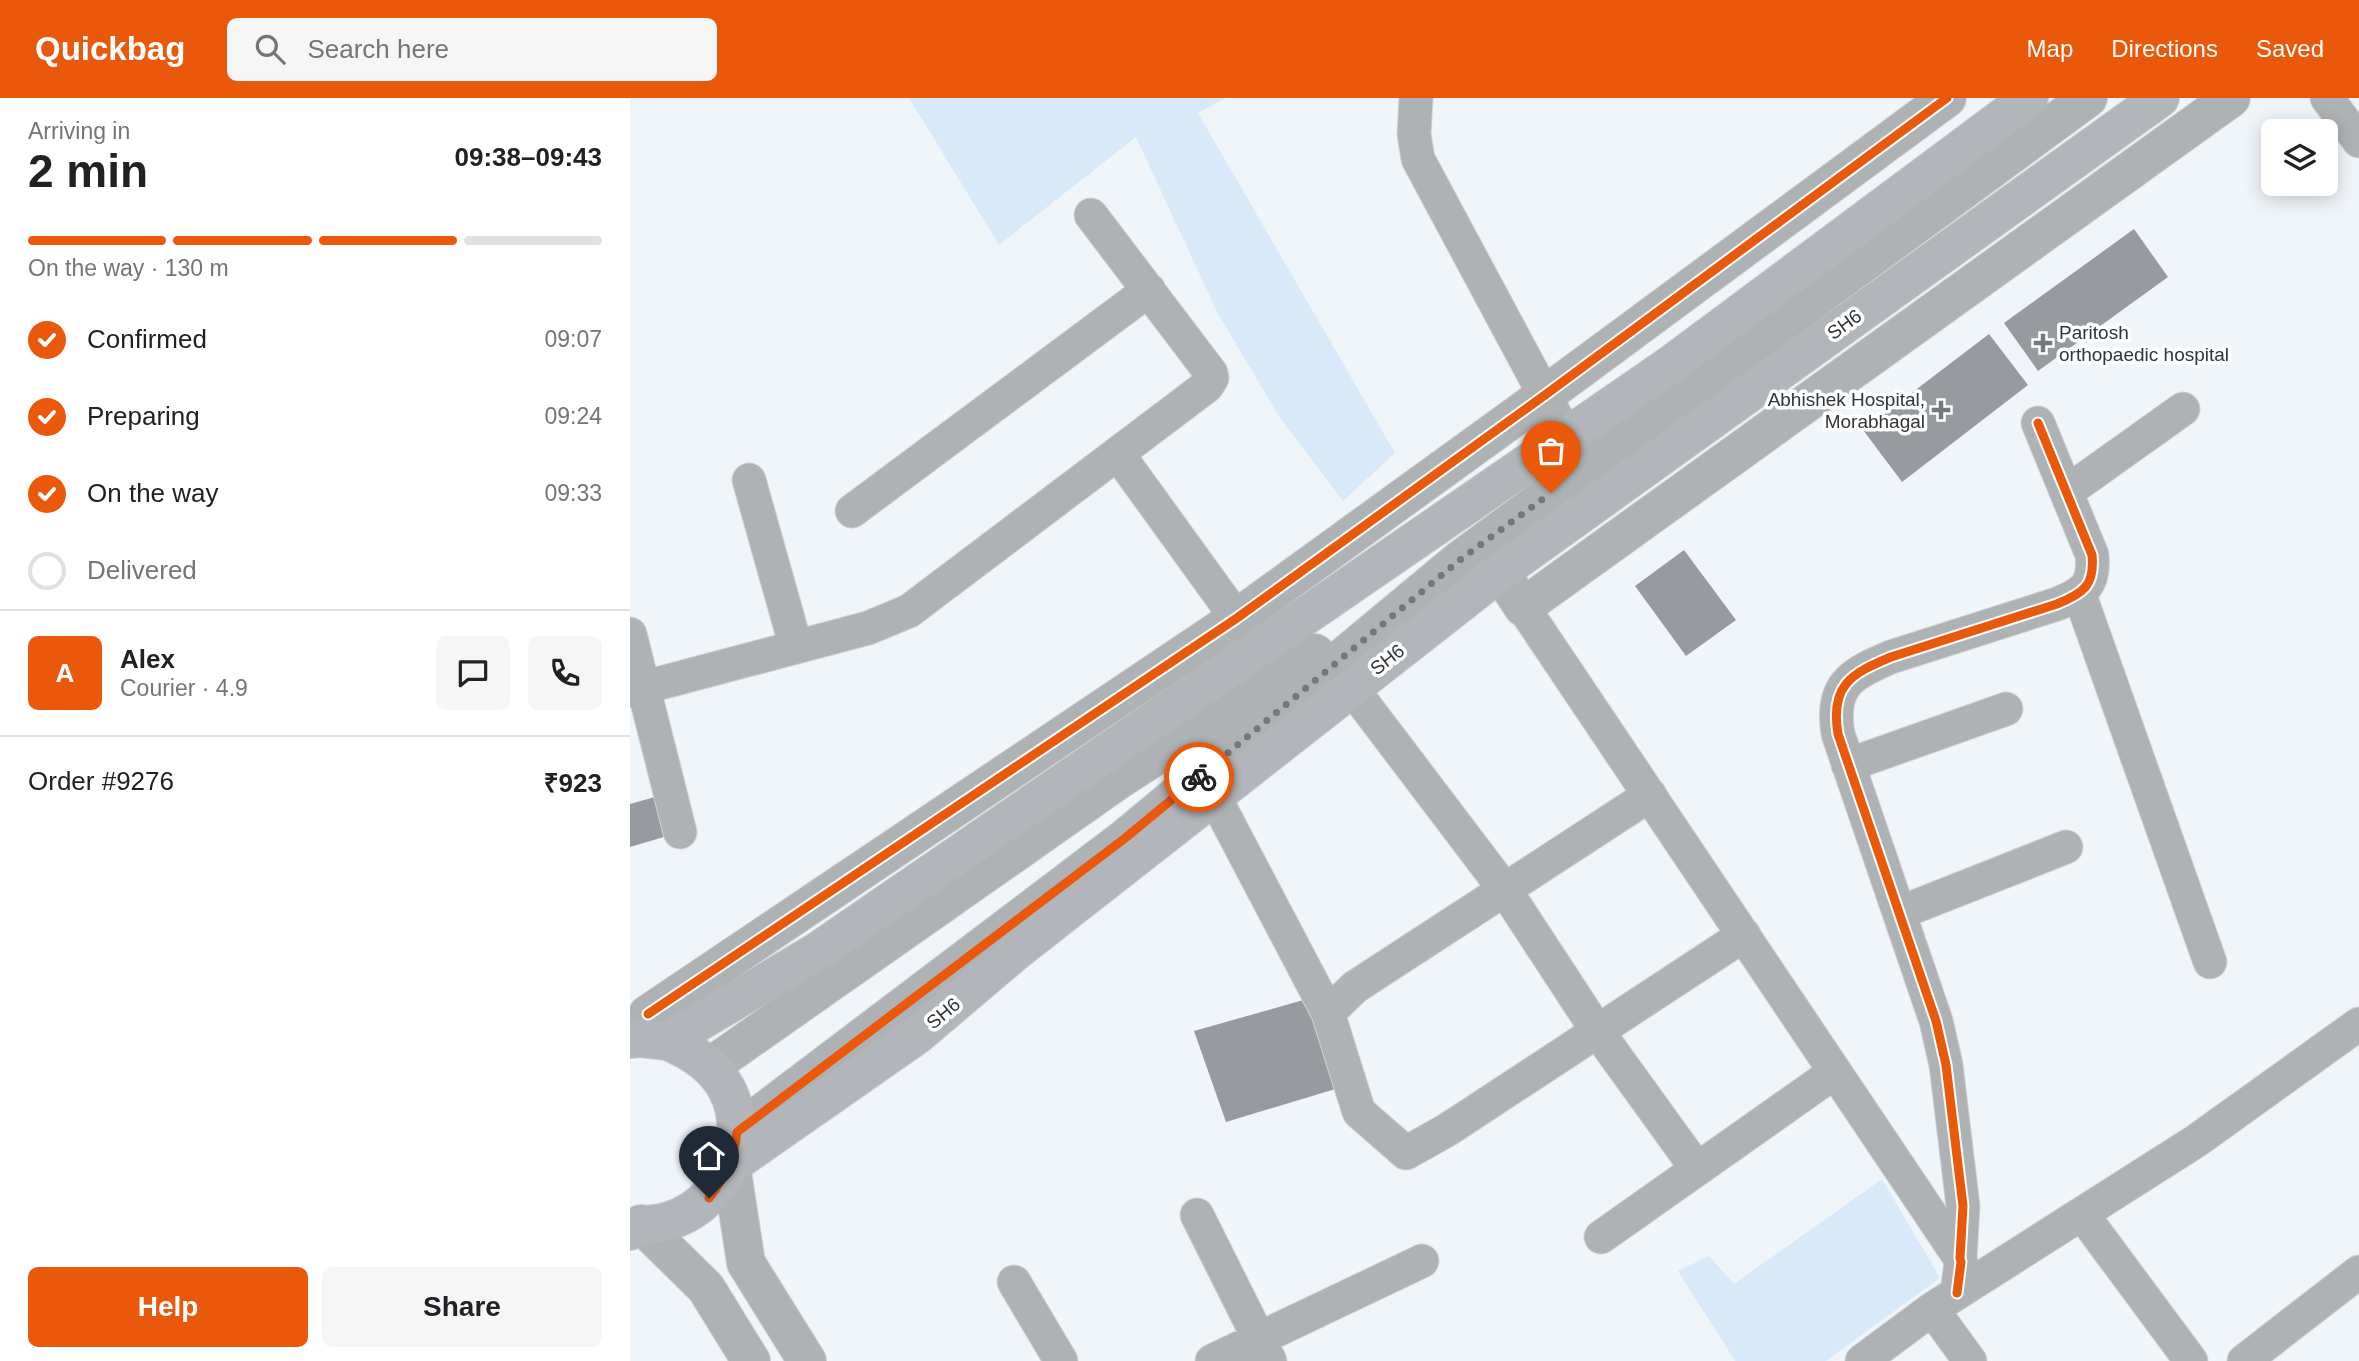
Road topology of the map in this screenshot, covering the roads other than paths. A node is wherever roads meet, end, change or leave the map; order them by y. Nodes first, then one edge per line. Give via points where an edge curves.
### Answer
1 (1416, 98) edge
2 (2029, 98) edge
3 (2088, 98) edge
4 (2160, 98) edge
5 (2231, 98) edge
6 (2327, 98) edge
7 (1941, 100) edge
8 (2359, 141) edge
9 (1091, 215) dead end
10 (1149, 290) junction
11 (1545, 395) junction
12 (2183, 409) dead end
13 (2038, 423) dead end
14 (1567, 437) junction
15 (1118, 454) junction
16 (749, 480) dead end
17 (2068, 491) junction
18 (852, 511) dead end
19 (1461, 559) junction
20 (1500, 572) junction
21 (2079, 593) junction
22 (1523, 607) junction
23 (1237, 618) junction
24 (630, 634) edge
25 (796, 647) junction
26 (1259, 648) junction
27 (1351, 687) junction
28 (638, 689) edge
29 (2006, 709) dead end
30 (1848, 765) junction
31 (1650, 794) junction
32 (1213, 796) junction
33 (680, 832) dead end
34 (2066, 847) dead end
35 (1505, 890) junction
36 (1899, 913) junction
37 (1744, 935) junction
38 (2210, 962) dead end
39 (1328, 1013) junction
40 (644, 1021) edge
41 (2359, 1024) edge
42 (1598, 1032) junction
43 (711, 1066) junction
44 (1835, 1072) junction
45 (734, 1149) junction
46 (1698, 1169) junction
47 (2082, 1214) junction
48 (1197, 1215) dead end
49 (634, 1226) edge
50 (1601, 1237) dead end
51 (1960, 1258) junction
52 (1422, 1261) dead end
53 (2359, 1272) edge
54 (1014, 1282) dead end
55 (1945, 1301) junction
56 (1264, 1350) edge
57 (751, 1361) edge
58 (807, 1361) edge
59 (1061, 1361) edge
60 (1212, 1361) edge
61 (1862, 1361) edge
62 (1970, 1361) edge
63 (2191, 1361) edge
64 (2244, 1361) edge

1 - 11 street via 1413,134 1418,159
2 - 14 main road
3 - 19 main road
4 - 20 main road, SH6
5 - 22 street
6 - 8 street
7 - 11 street
9 - 10 street
10 - 15 street via 1212,378 1208,386
10 - 18 street
11 - 14 street
11 - 23 street
12 - 17 street
13 - 17 street
14 - 26 main road
15 - 23 street
15 - 25 street via 909,611 868,628
16 - 25 street
17 - 21 street via 2094,571
19 - 43 main road via 1120,779
19 - 45 main road via 1124,839
20 - 22 street
20 - 27 main road, SH6
21 - 30 street via 1866,667 1840,692 1834,713
21 - 38 street
22 - 31 street
23 - 26 street
23 - 40 street
24 - 28 street
25 - 28 street
26 - 40 main road via 818,951
27 - 32 main road, SH6
27 - 35 street
28 - 33 street
29 - 30 street
30 - 36 street
31 - 35 street
31 - 37 street
32 - 39 street
32 - 45 main road, SH6 via 1016,951 918,1035
34 - 36 street
35 - 39 street via 1355,988
35 - 42 street
36 - 51 street via 1946,1065 1963,1206
37 - 42 street
37 - 44 street
39 - 42 street via 1359,1112 1406,1153
40 - 43 main road
41 - 47 street via 2196,1141
42 - 46 street
43 - 45 main road via 734,1109
44 - 46 street
44 - 51 street
45 - 49 main road, SH6 via 724,1179 694,1210 668,1221
45 - 58 main road via 746,1263
46 - 50 street
47 - 55 street
47 - 63 street
48 - 56 street
49 - 57 main road via 706,1288
51 - 55 street
52 - 56 street
53 - 64 street
54 - 59 street
55 - 61 street
55 - 62 street
56 - 60 street

